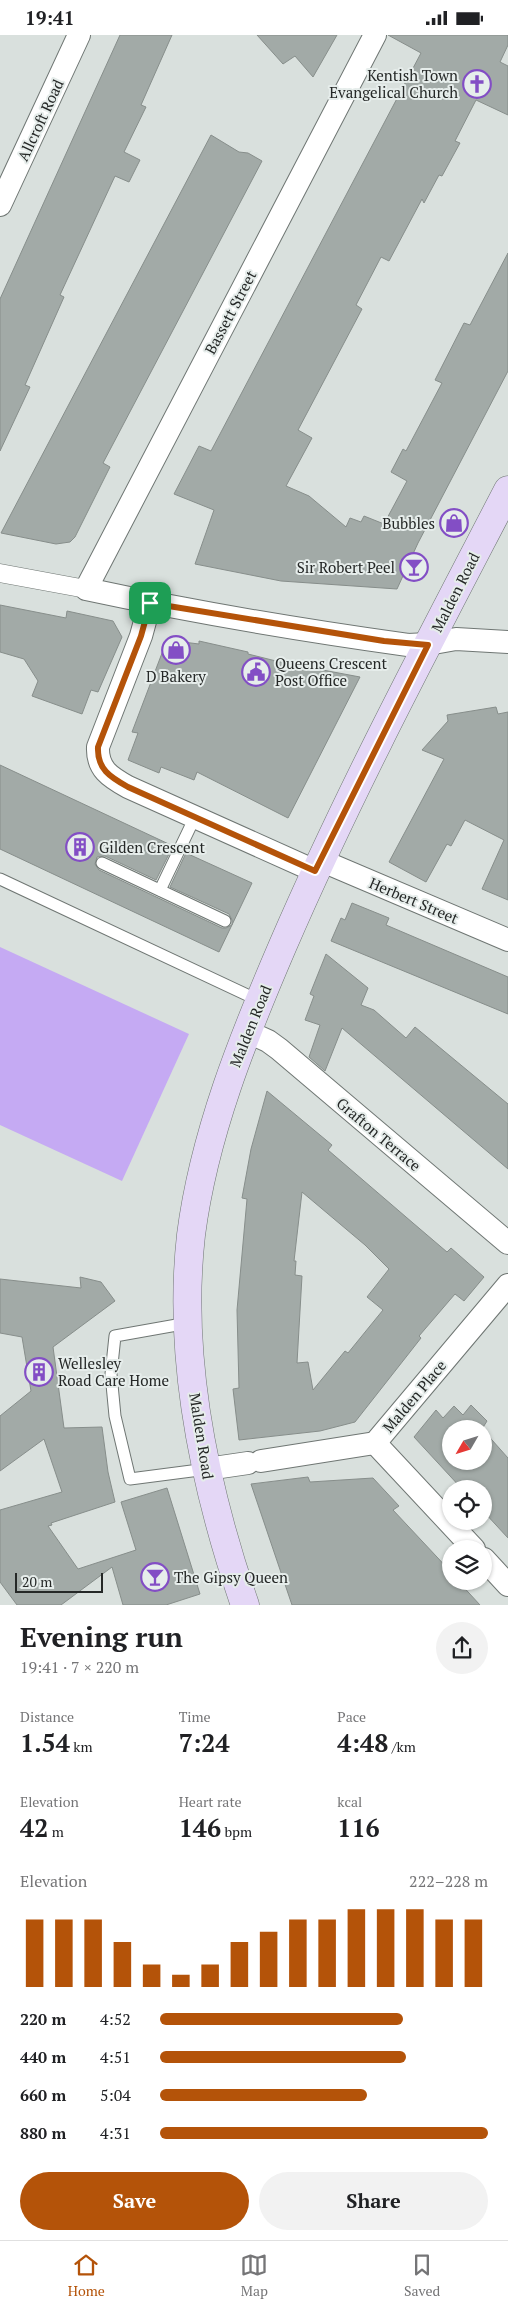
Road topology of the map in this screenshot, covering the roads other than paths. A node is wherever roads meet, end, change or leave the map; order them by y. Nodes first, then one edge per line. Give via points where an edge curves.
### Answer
1 (79, 35) edge
2 (375, 35) edge
3 (0, 205) edge
4 (508, 490) edge
5 (0, 573) edge
6 (86, 589) junction
7 (150, 603) junction
8 (508, 642) edge
9 (428, 645) junction
10 (195, 817) junction
11 (102, 863) dead end
12 (317, 866) junction
13 (0, 879) edge
14 (160, 890) junction
15 (226, 921) dead end
16 (508, 940) edge
17 (260, 1001) junction
18 (246, 1031) junction
19 (508, 1243) edge
20 (508, 1285) edge
21 (188, 1323) junction
22 (376, 1443) junction
23 (207, 1469) junction
24 (466, 1540) edge
25 (492, 1568) edge
26 (508, 1585) edge
27 (244, 1605) edge

1 - 3 street, Allcroft Road
2 - 6 street, Bassett Street
4 - 9 main road, Malden Road
5 - 6 street
6 - 7 street
7 - 9 street via 384,641
7 - 10 street via 141,636 103,729 98,757 113,779
8 - 9 street via 456,639
9 - 12 main road, Malden Road
10 - 12 street
10 - 14 lane
11 - 14 lane
12 - 16 street, Herbert Street
12 - 17 main road, Malden Road
13 - 17 lane
14 - 15 lane
17 - 18 main road, Malden Road
18 - 19 street, Grafton Terrace via 286,1054
18 - 21 main road, Malden Road via 201,1175 191,1235
20 - 22 street, Malden Place
21 - 23 main road, Malden Road via 195,1402
21 - 23 lane via 115,1336 111,1374 115,1416 130,1479
22 - 23 street, Malden Place
22 - 24 street
23 - 27 main road, Malden Road via 212,1497
25 - 26 street

